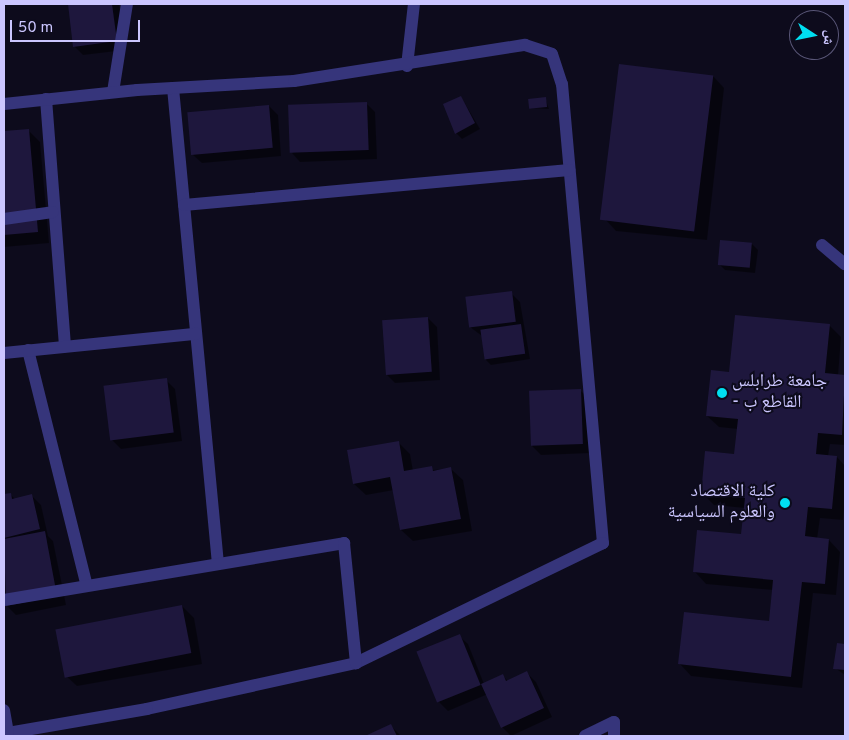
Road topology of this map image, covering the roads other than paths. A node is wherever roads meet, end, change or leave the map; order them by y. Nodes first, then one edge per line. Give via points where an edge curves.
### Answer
1 (127, 4) edge
2 (414, 4) edge
3 (407, 66) junction
4 (173, 88) junction
5 (113, 92) junction
6 (46, 99) junction
7 (4, 104) edge
8 (570, 170) junction
9 (184, 205) junction
10 (53, 212) junction
11 (4, 219) edge
12 (822, 245) dead end
13 (845, 264) edge
14 (196, 334) junction
15 (65, 346) junction
16 (28, 350) junction
17 (4, 353) edge
18 (218, 564) junction
19 (87, 586) junction
20 (4, 600) edge
21 (356, 662) junction
22 (4, 710) edge
23 (585, 736) edge
24 (614, 736) edge

1 - 5 street
2 - 3 street
3 - 4 street via 294,80
3 - 8 street via 525,45 552,54 562,84
4 - 5 street
4 - 9 street
5 - 6 street
6 - 7 street
6 - 10 street
8 - 9 street
8 - 21 street via 603,543
9 - 14 street
10 - 11 street
10 - 15 street
12 - 13 street
14 - 15 street
14 - 18 street
15 - 16 street
16 - 17 street
16 - 19 street
18 - 19 street
18 - 21 street via 344,543
19 - 20 street
21 - 22 street via 147,709 8,733
23 - 24 street via 614,722

